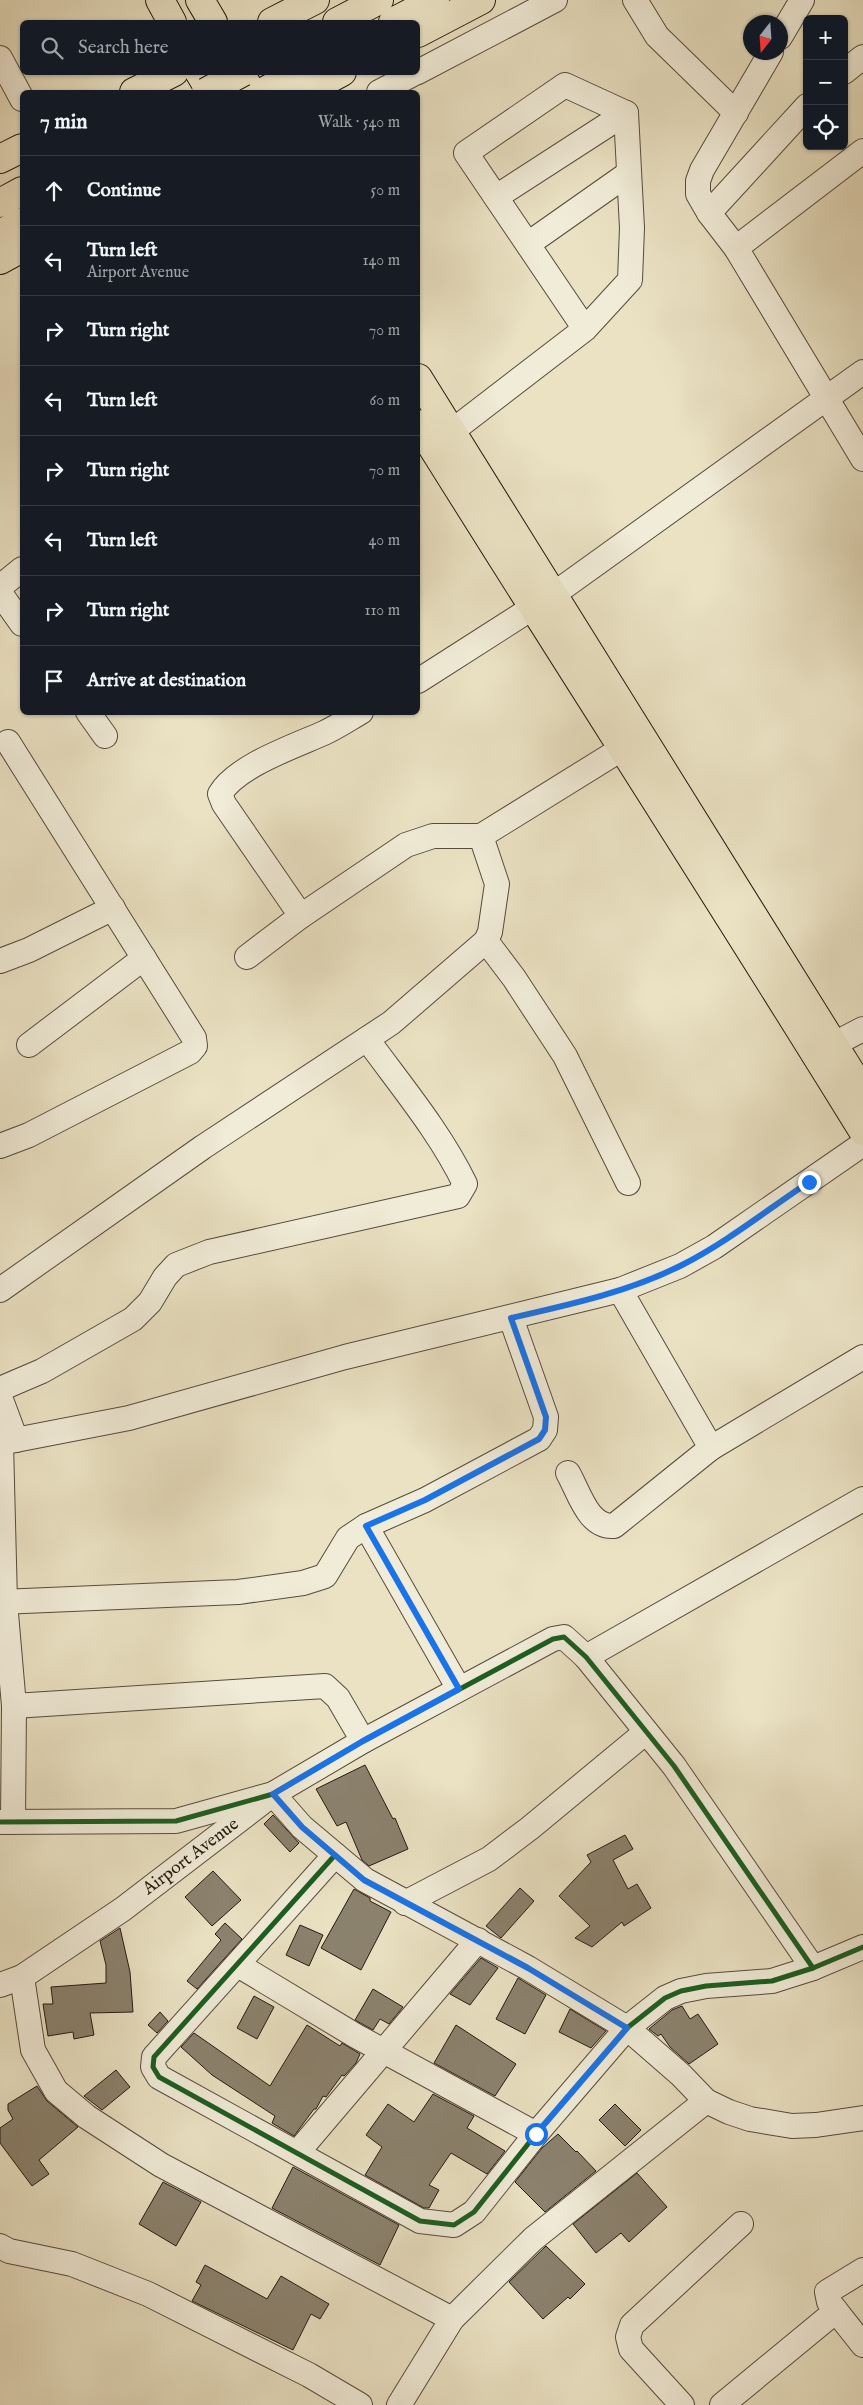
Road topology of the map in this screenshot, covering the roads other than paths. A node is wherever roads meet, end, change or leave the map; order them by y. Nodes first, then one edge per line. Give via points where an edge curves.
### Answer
1 (160, 0) edge
2 (200, 0) edge
3 (315, 0) edge
4 (379, 0) edge
5 (435, 0) edge
6 (481, 0) edge
7 (555, 0) edge
8 (635, 0) edge
9 (802, 0) edge
10 (171, 20) edge
11 (212, 20) edge
12 (276, 20) edge
13 (341, 20) edge
14 (397, 20) edge
15 (788, 24) edge
16 (420, 32) edge
17 (863, 57) edge
18 (0, 58) edge
19 (766, 60) edge
20 (848, 69) edge
21 (420, 70) edge
22 (168, 75) edge
23 (201, 75) edge
24 (237, 75) edge
25 (243, 75) edge
26 (294, 75) edge
27 (336, 75) edge
28 (411, 75) edge
29 (138, 90) edge
30 (210, 90) edge
31 (210, 90) edge
32 (250, 90) edge
33 (267, 90) edge
34 (309, 90) edge
35 (383, 90) edge
36 (20, 95) edge
37 (803, 110) edge
38 (626, 113) junction
39 (736, 114) junction
40 (20, 149) edge
41 (863, 151) edge
42 (0, 159) edge
43 (629, 173) junction
44 (20, 191) edge
45 (496, 197) junction
46 (0, 203) edge
47 (709, 213) junction
48 (20, 223) edge
49 (0, 234) edge
50 (528, 244) junction
51 (736, 248) junction
52 (20, 249) edge
53 (0, 260) edge
54 (585, 329) junction
55 (863, 372) edge
56 (420, 381) edge
57 (828, 399) junction
58 (420, 427) edge
59 (451, 432) junction
60 (863, 459) edge
61 (20, 571) edge
62 (0, 587) edge
63 (0, 593) edge
64 (543, 601) junction
65 (20, 621) edge
66 (420, 680) edge
67 (90, 715) edge
68 (356, 715) edge
69 (105, 736) dead end
70 (8, 742) dead end
71 (623, 748) junction
72 (482, 836) junction
73 (113, 908) junction
74 (301, 916) junction
75 (486, 941) junction
76 (247, 957) dead end
77 (144, 958) junction
78 (0, 961) edge
79 (863, 1029) edge
80 (367, 1039) junction
81 (29, 1045) dead end
82 (825, 1049) junction
83 (863, 1092) edge
84 (863, 1131) edge
85 (863, 1144) edge
86 (0, 1146) edge
87 (628, 1183) dead end
88 (0, 1290) edge
89 (620, 1290) junction
90 (511, 1318) junction
91 (863, 1357) edge
92 (0, 1389) edge
93 (0, 1396) edge
94 (6, 1442) edge
95 (711, 1448) junction
96 (568, 1473) dead end
97 (863, 1499) edge
98 (366, 1526) junction
99 (3, 1602) edge
100 (586, 1658) junction
101 (459, 1689) junction
102 (14, 1706) junction
103 (646, 1732) junction
104 (363, 1741) junction
105 (273, 1794) junction
106 (7, 1822) edge
107 (336, 1855) junction
108 (405, 1903) junction
109 (478, 1940) junction
110 (863, 1947) edge
111 (238, 1964) junction
112 (813, 1968) junction
113 (22, 1977) junction
114 (0, 1985) edge
115 (627, 2028) junction
116 (384, 2051) junction
117 (706, 2101) junction
118 (863, 2118) edge
119 (536, 2134) junction
120 (297, 2153) junction
121 (741, 2224) dead end
122 (0, 2246) edge
123 (863, 2270) edge
124 (836, 2311) junction
125 (452, 2319) junction
126 (863, 2345) edge
127 (360, 2405) edge
128 (399, 2405) edge
129 (682, 2405) edge
130 (722, 2405) edge

1 - 10 main road
2 - 11 main road
3 - 12 main road
4 - 13 main road
5 - 14 main road
6 - 16 main road
7 - 21 street
8 - 39 street via 657,36
9 - 15 street
17 - 20 street
18 - 36 street
19 - 39 street
22 - 29 main road
23 - 30 main road
24 - 31 main road, bridge
25 - 32 main road
26 - 33 main road
27 - 34 main road
28 - 35 street
37 - 47 street
38 - 43 street
38 - 45 street
38 - 45 street via 565,84 466,153
39 - 47 street via 698,181 698,194
40 - 42 main road
41 - 51 street
43 - 50 street
43 - 54 street via 630,280
44 - 46 main road
45 - 50 street
47 - 51 street
48 - 49 main road
50 - 54 street
51 - 57 street
52 - 53 main road
54 - 59 street
55 - 57 street
56 - 59 main road
57 - 60 street
57 - 64 street
58 - 64 main road
59 - 64 main road
61 - 62 street
63 - 65 street
64 - 66 street
64 - 71 main road
64 - 82 main road
67 - 69 street
68 - 74 street via 272,754 225,785 220,794
70 - 73 street
71 - 72 street
71 - 82 main road
72 - 74 street via 433,836 406,844
72 - 75 street via 496,884
73 - 77 street
73 - 78 street
74 - 76 street
75 - 80 street via 391,1023
75 - 87 street via 565,1056
77 - 81 street
77 - 86 street via 194,1038 195,1046 190,1052 72,1113
79 - 82 street
80 - 88 street via 203,1147
80 - 92 street via 460,1173 465,1184 458,1196 209,1252 176,1266 133,1319 42,1371
82 - 83 main road
82 - 84 main road
85 - 89 street via 714,1248 680,1266
89 - 90 street
89 - 95 street
90 - 94 street via 345,1357 129,1418
90 - 98 street via 546,1417 545,1430 539,1439 425,1500
91 - 95 street
93 - 94 street
94 - 99 street
95 - 96 street via 614,1526 605,1527 593,1519
97 - 100 street
98 - 99 street via 348,1538 325,1576 304,1583 238,1592
98 - 101 street
99 - 102 street
100 - 101 street via 564,1637 553,1639
100 - 103 street
101 - 104 street
102 - 104 street via 325,1686 338,1698
102 - 106 street
103 - 108 street via 489,1860
103 - 112 street via 674,1766
104 - 105 street
105 - 106 street via 176,1821
105 - 107 street via 302,1827
105 - 113 street, Airport Avenue via 123,1909
107 - 108 street via 364,1880
107 - 111 street
108 - 109 street
109 - 115 street
109 - 116 street
110 - 112 street
111 - 116 street
111 - 120 street via 154,2057 153,2067 159,2077
112 - 115 street via 772,1981 681,1991 665,1998
113 - 114 street, Airport Avenue
113 - 125 street via 33,2050 56,2091 87,2117 161,2165
115 - 117 street via 681,2074
115 - 119 street
116 - 119 street
116 - 120 street
117 - 118 street via 729,2112 775,2124 816,2125
117 - 125 street via 533,2239
119 - 120 street via 474,2212 454,2225 420,2221
121 - 129 street via 632,2325 628,2337 631,2349
122 - 127 street via 9,2251 72,2264 148,2294 309,2375
123 - 124 street via 827,2292
124 - 126 street
124 - 130 street
125 - 128 street

